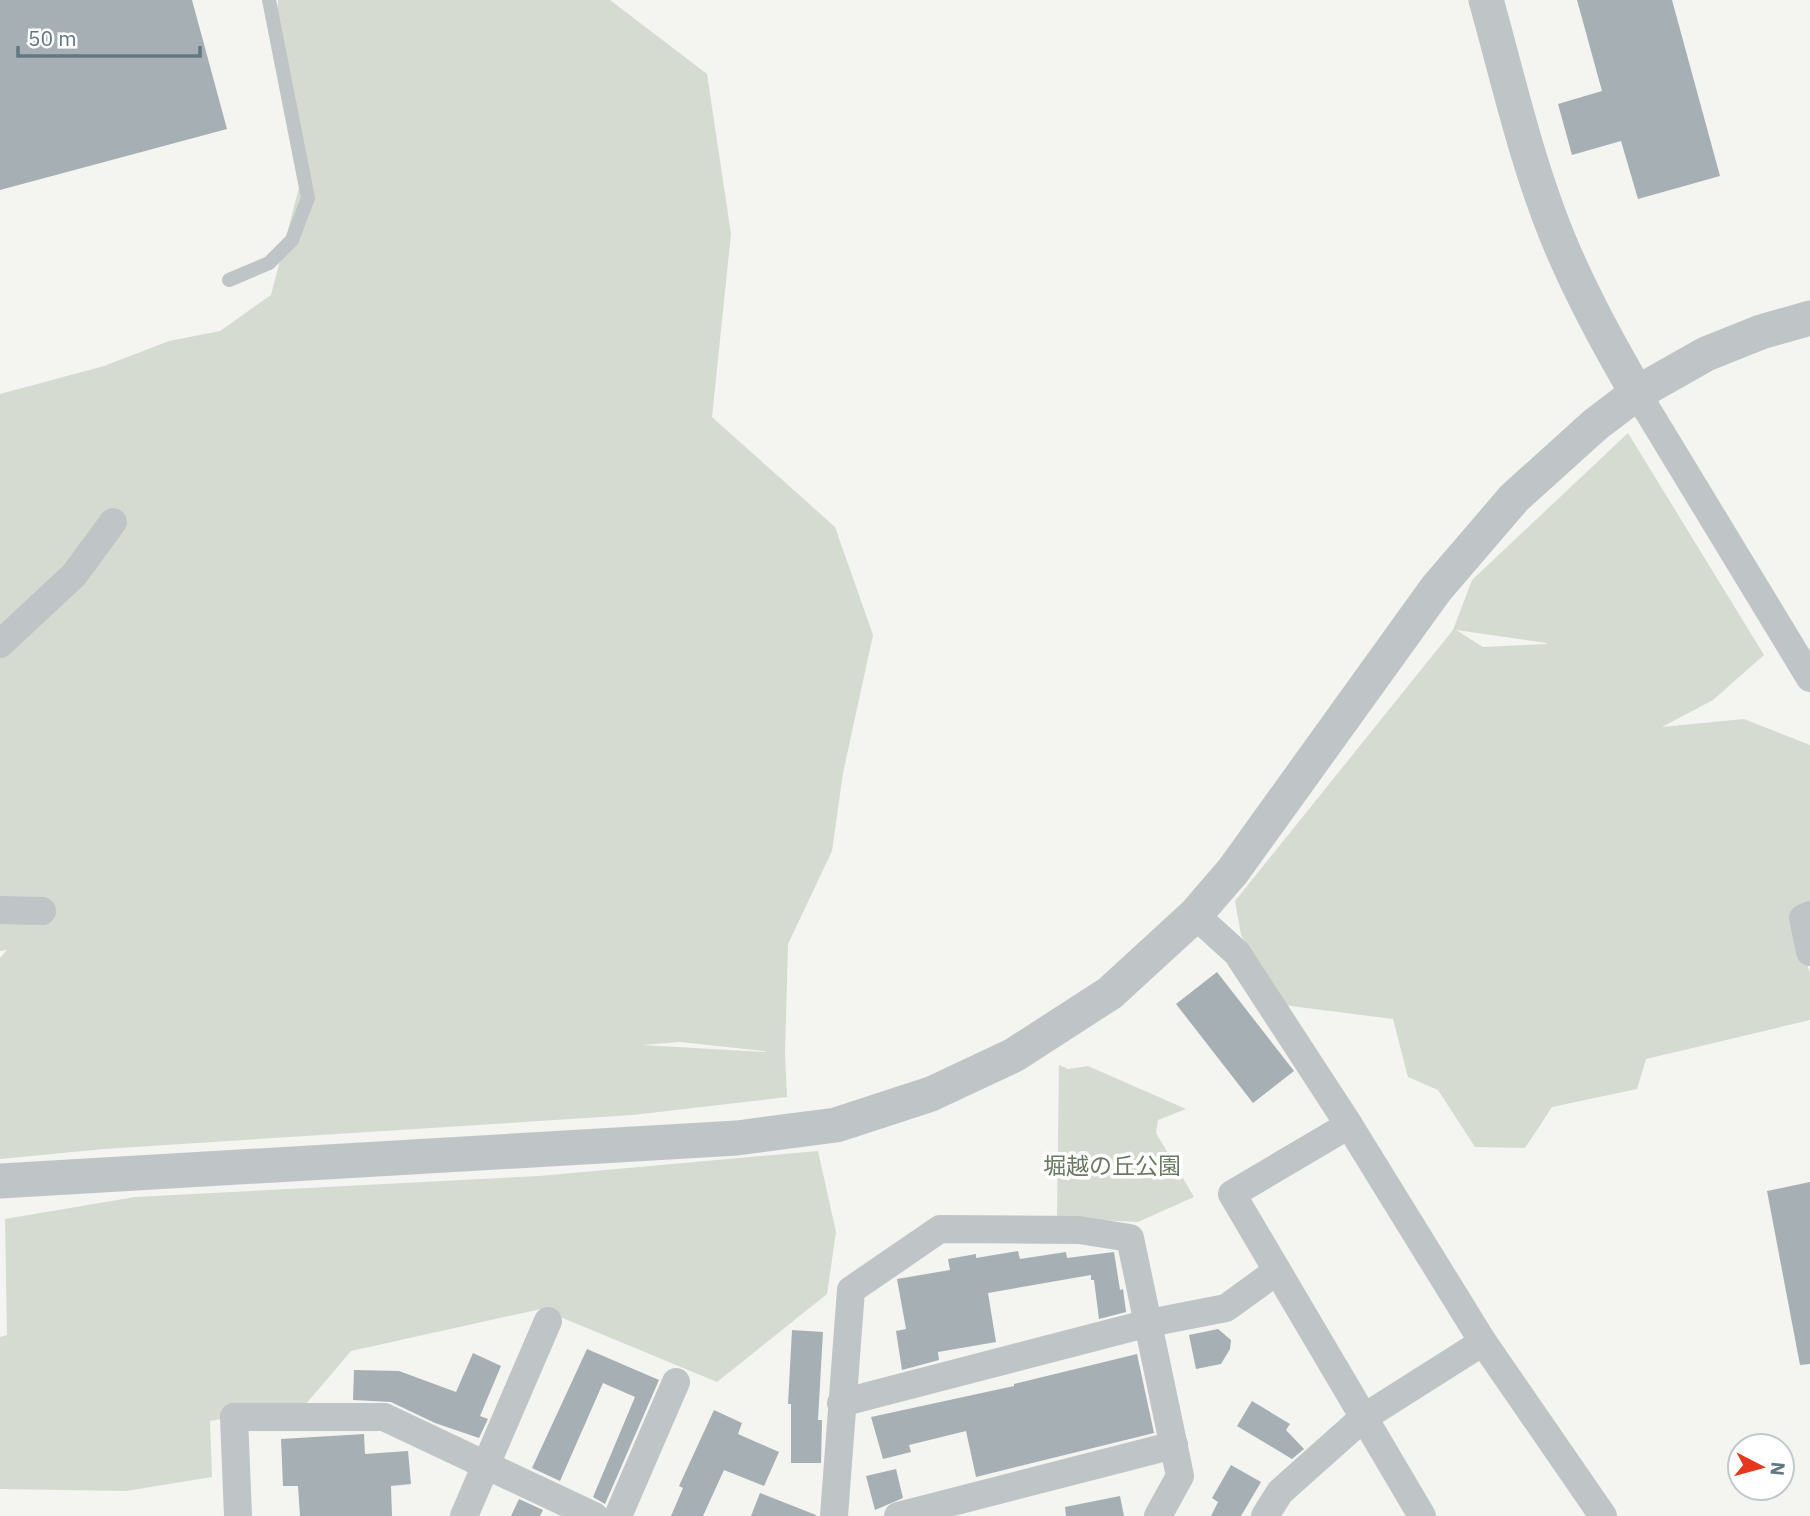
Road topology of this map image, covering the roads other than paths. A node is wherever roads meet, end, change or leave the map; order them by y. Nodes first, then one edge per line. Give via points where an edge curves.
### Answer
1 (269, 0) edge
2 (1486, 0) edge
3 (229, 280) dead end
4 (1810, 318) edge
5 (1637, 393) junction
6 (113, 522) dead end
7 (0, 644) edge
8 (1810, 678) edge
9 (0, 910) edge
10 (42, 911) dead end
11 (1195, 915) junction
12 (1810, 915) edge
13 (1810, 952) edge
14 (1349, 1125) junction
15 (0, 1181) edge
16 (1277, 1271) junction
17 (548, 1321) dead end
18 (1149, 1323) junction
19 (1483, 1342) junction
20 (676, 1382) dead end
21 (841, 1403) junction
22 (1363, 1418) junction
23 (1174, 1445) junction
24 (485, 1465) junction
25 (238, 1516) edge
26 (464, 1516) edge
27 (594, 1516) edge
28 (618, 1516) edge
29 (834, 1516) edge
30 (898, 1516) edge
31 (1157, 1516) edge
32 (1265, 1516) edge
33 (1422, 1516) edge
34 (1603, 1516) edge

1 - 3 lane via 308,198 292,240 269,263
2 - 5 street via 1556,234
4 - 5 street via 1706,354
5 - 8 street
5 - 11 street via 1514,498 1436,589 1233,871
6 - 7 street via 74,575
9 - 10 street
11 - 14 street via 1237,953
11 - 15 street via 1110,993 1014,1055 931,1094 836,1125 737,1138
12 - 13 street via 1803,918
14 - 16 street via 1232,1194
14 - 19 street
16 - 18 street via 1226,1308
16 - 22 street
17 - 24 street
18 - 21 street
18 - 21 street via 1130,1238 1079,1230 940,1229 850,1290
18 - 23 street
19 - 22 street
19 - 34 street
20 - 28 street
21 - 29 street
22 - 32 street via 1280,1492
22 - 33 street
23 - 30 street
23 - 31 street via 1180,1476
24 - 25 street via 384,1417 234,1417
24 - 26 street
24 - 27 street

